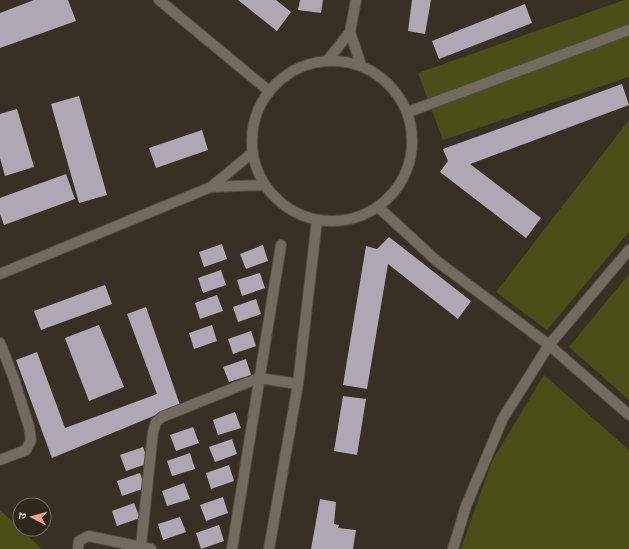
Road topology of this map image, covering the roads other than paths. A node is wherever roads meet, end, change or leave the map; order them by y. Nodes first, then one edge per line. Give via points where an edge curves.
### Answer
1 (159, 0) edge
2 (356, 0) edge
3 (629, 30) edge
4 (350, 32) junction
5 (327, 61) junction
6 (361, 65) junction
7 (268, 91) junction
8 (408, 112) junction
9 (252, 153) junction
10 (264, 185) junction
11 (211, 187) junction
12 (378, 207) junction
13 (317, 220) junction
14 (281, 245) dead end
15 (629, 250) edge
16 (0, 274) edge
17 (0, 343) edge
18 (549, 345) junction
19 (260, 378) junction
20 (298, 384) junction
21 (629, 415) edge
22 (0, 460) edge
23 (140, 546) junction
24 (78, 549) edge
25 (151, 549) edge
26 (232, 549) edge
27 (269, 549) edge
28 (453, 549) edge

1 - 7 street
2 - 4 street
3 - 8 street
4 - 5 street
4 - 6 street
5 - 6 street
5 - 7 street via 292,71
6 - 8 street via 389,84
7 - 9 street via 254,120
8 - 12 street via 413,138 409,165 397,189
9 - 10 street
9 - 11 street
10 - 11 street
10 - 13 street via 284,206
11 - 16 street
12 - 13 street via 344,221
12 - 18 street via 438,262
13 - 20 street
14 - 19 street
15 - 18 street
17 - 22 street via 14,379 31,440 26,450
18 - 21 street
18 - 28 street via 503,418 466,506
19 - 20 street
19 - 23 street via 162,417 156,422
19 - 26 street
20 - 27 street
23 - 24 street via 88,536 79,541
23 - 25 street

